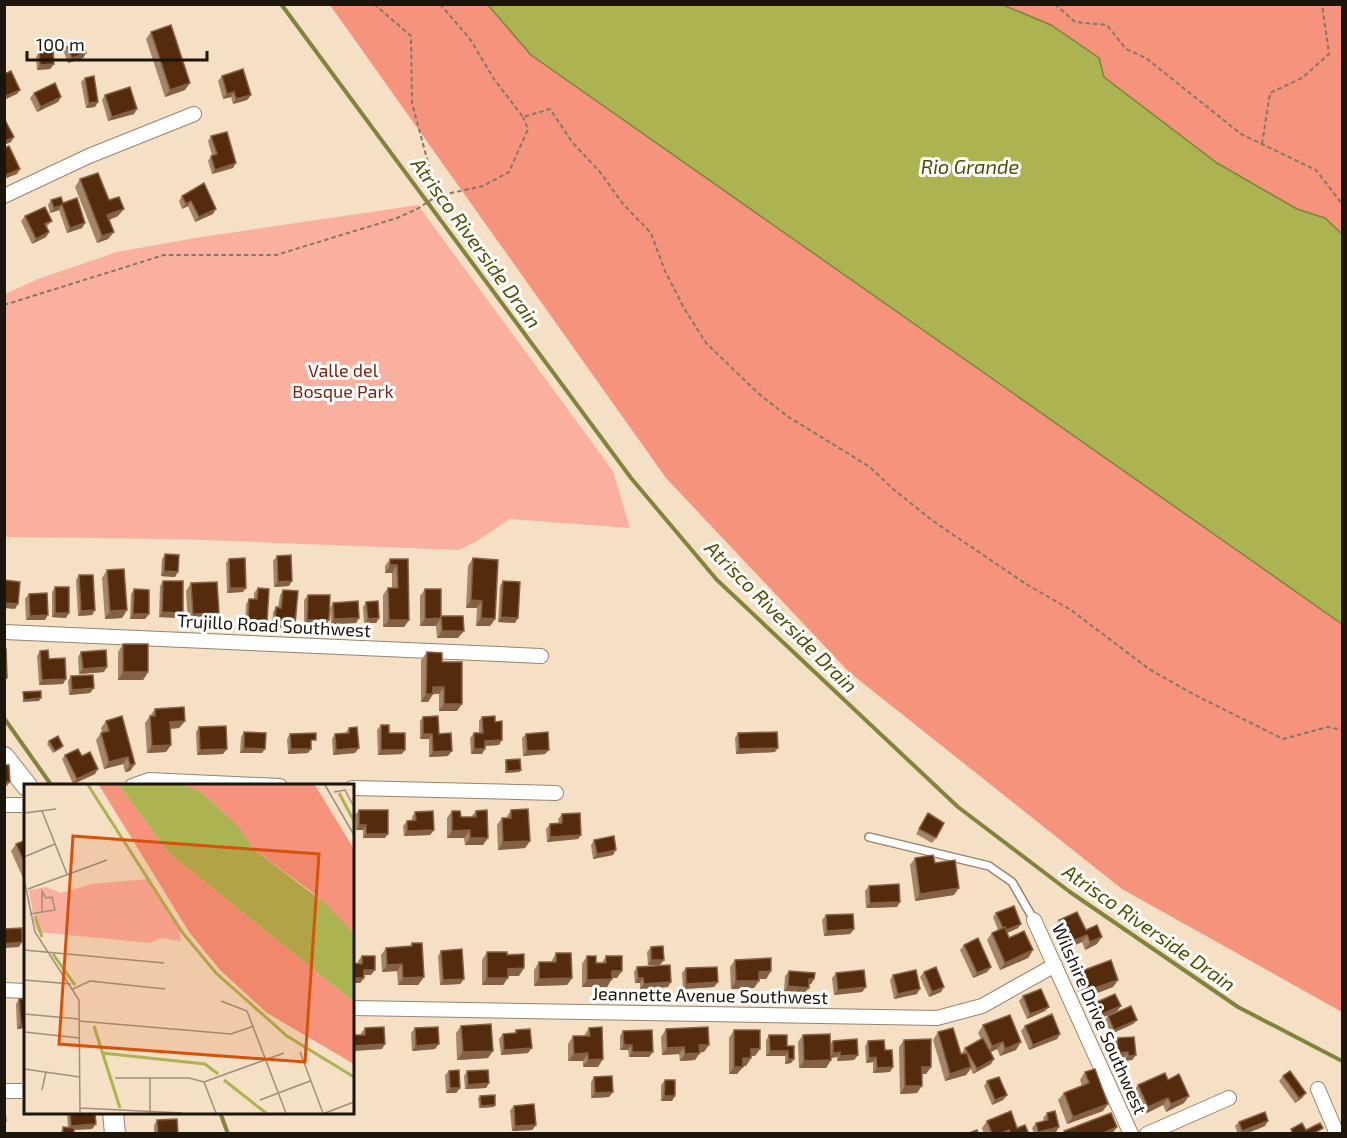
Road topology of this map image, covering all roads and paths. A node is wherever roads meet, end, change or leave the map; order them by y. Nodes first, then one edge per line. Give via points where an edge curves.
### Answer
1 (374, 4) edge
2 (440, 4) edge
3 (1055, 4) edge
4 (1322, 4) edge
5 (194, 114) dead end
6 (523, 117) junction
7 (1262, 144) junction
8 (4, 196) edge
9 (437, 196) junction
10 (1342, 204) edge
11 (4, 305) edge
12 (4, 632) edge
13 (541, 656) dead end
14 (1342, 730) edge
15 (4, 757) edge
16 (25, 784) edge
17 (138, 784) edge
18 (236, 784) edge
19 (354, 788) edge
20 (556, 793) dead end
21 (24, 805) edge
22 (4, 806) edge
23 (869, 837) dead end
24 (1034, 920) joint
25 (1055, 965) junction
26 (4, 990) edge
27 (24, 991) edge
28 (354, 1008) edge
29 (1318, 1089) dead end
30 (4, 1091) edge
31 (24, 1091) edge
32 (1229, 1098) dead end
33 (113, 1114) edge
34 (115, 1134) edge
35 (1131, 1134) edge
36 (1147, 1134) edge
37 (1337, 1134) edge

1 - 9 path via 411,36 412,103
2 - 6 path via 470,39
3 - 7 path via 1074,22 1107,25 1126,49 1146,58 1241,134
4 - 7 path via 1329,54 1302,78 1270,93
5 - 8 street via 89,156
6 - 9 path via 528,129 509,172 483,186
6 - 14 path via 550,109 572,142 651,232 664,271 706,343 787,416 870,467 933,521 1071,610 1149,669 1193,694 1283,739 1328,727
7 - 10 path via 1316,170
9 - 11 path via 397,218 276,255 164,255
12 - 13 street, Trujillo Road Southwest
15 - 16 street
17 - 18 street via 149,780
19 - 20 street
21 - 22 street
23 - 24 lane via 989,866 1012,882
24 - 25 street, Wilshire Drive Southwest
25 - 28 street, Jeannette Avenue Southwest via 982,1006 937,1018
25 - 35 street, Wilshire Drive Southwest
26 - 27 street
29 - 37 street
30 - 31 street
32 - 36 street
33 - 34 street

